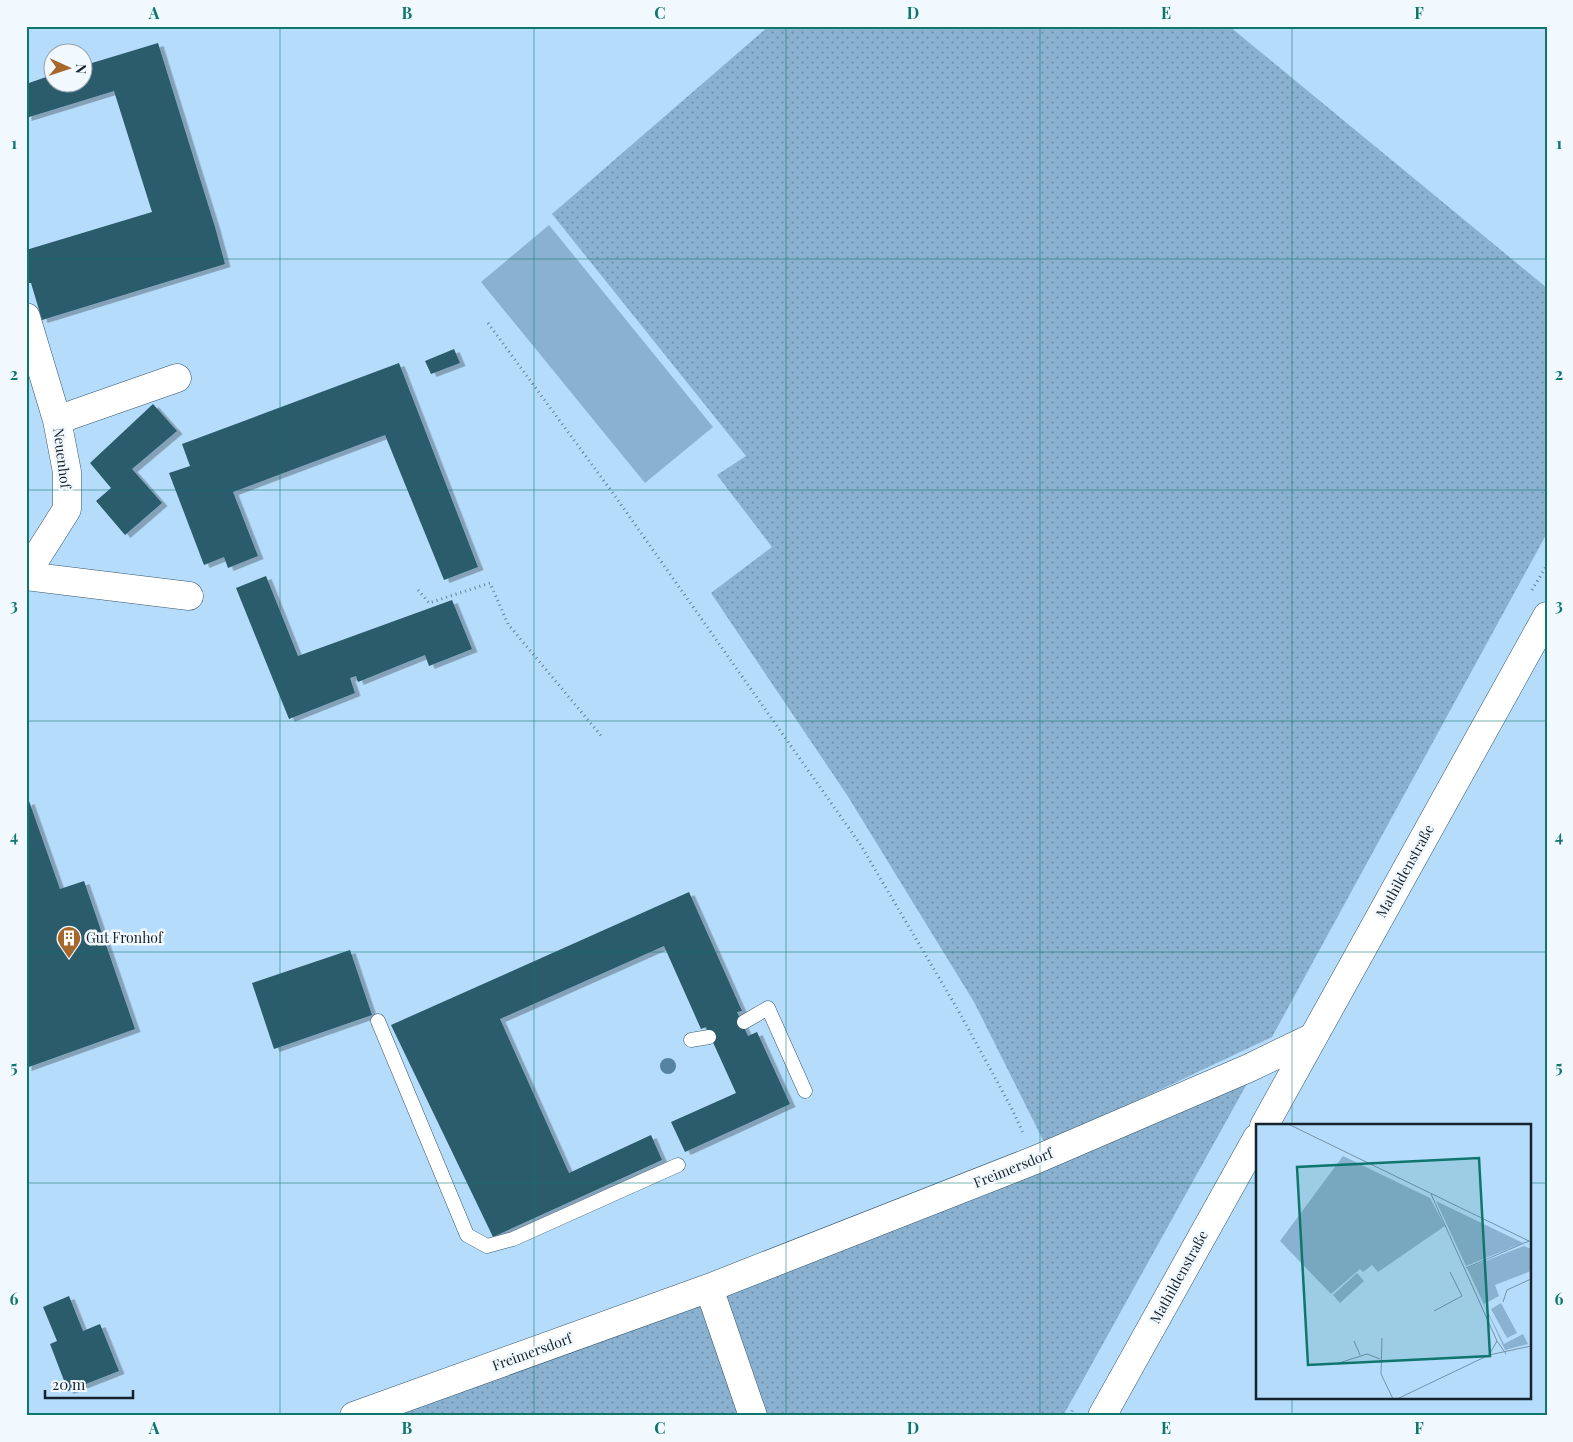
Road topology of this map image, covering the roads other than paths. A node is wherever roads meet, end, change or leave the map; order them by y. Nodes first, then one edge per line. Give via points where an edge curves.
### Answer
1 (26, 317) edge
2 (177, 378) dead end
3 (57, 420) junction
4 (26, 575) edge
5 (189, 596) dead end
6 (1547, 616) edge
7 (378, 1021) dead end
8 (744, 1022) dead end
9 (709, 1037) dead end
10 (1313, 1037) junction
11 (691, 1040) dead end
12 (805, 1091) dead end
13 (1265, 1124) edge
14 (1256, 1140) edge
15 (678, 1165) dead end
16 (709, 1288) junction
17 (354, 1416) edge
18 (753, 1416) edge
19 (1102, 1416) edge

1 - 3 street, Neuenhof
2 - 3 street, Neuenhof
3 - 4 street, Neuenhof via 67,472 67,510
4 - 5 street
6 - 10 street, Mathildenstraße
7 - 15 lane via 467,1235 488,1246 513,1239
8 - 12 lane via 768,1008
9 - 11 lane
10 - 13 street, Mathildenstraße
10 - 16 street, Freimersdorf via 1035,1160
14 - 19 street, Mathildenstraße
16 - 17 street, Freimersdorf
16 - 18 street

